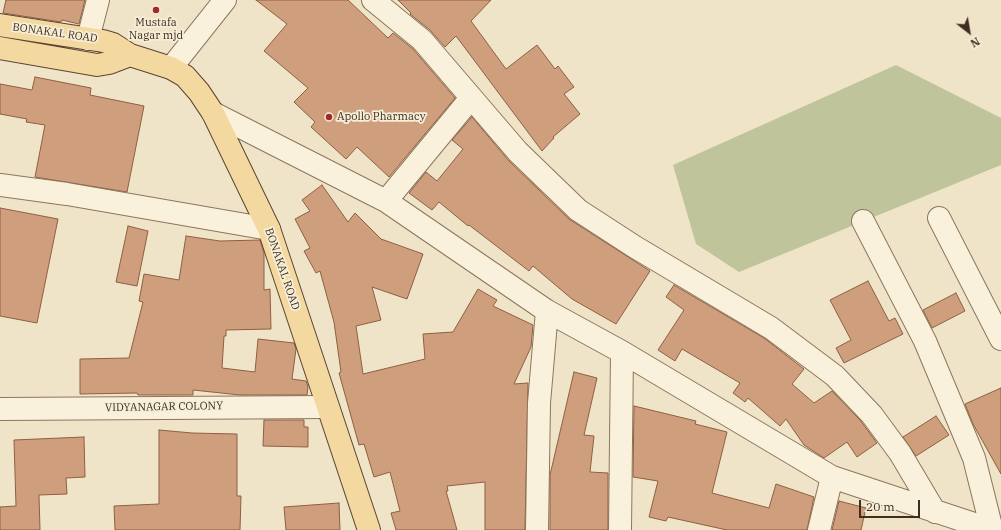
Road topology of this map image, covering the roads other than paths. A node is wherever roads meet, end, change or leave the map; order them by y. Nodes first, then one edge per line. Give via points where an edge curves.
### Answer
1 (98, 0) edge
2 (225, 0) edge
3 (373, 0) edge
4 (0, 25) edge
5 (88, 39) junction
6 (0, 48) edge
7 (130, 55) junction
8 (171, 68) junction
9 (471, 98) junction
10 (213, 113) junction
11 (0, 185) edge
12 (386, 201) junction
13 (939, 218) dead end
14 (863, 221) dead end
15 (269, 229) junction
16 (547, 311) junction
17 (1001, 339) edge
18 (622, 352) junction
19 (327, 406) junction
20 (0, 409) edge
21 (832, 477) junction
22 (935, 512) junction
23 (369, 530) edge
24 (537, 530) edge
25 (620, 530) edge
26 (819, 530) edge
27 (992, 530) edge

1 - 5 street
2 - 8 street
3 - 9 street via 422,40
4 - 5 main road, BONAKAL ROAD
5 - 7 main road, BONAKAL ROAD via 113,44
6 - 7 main road, BONAKAL ROAD via 97,64 109,63
7 - 8 main road, BONAKAL ROAD
8 - 10 main road, BONAKAL ROAD via 184,76 199,92
9 - 12 street
9 - 22 street via 518,152 578,210 771,328 835,376 872,415 900,453
10 - 12 street
10 - 15 main road, BONAKAL ROAD
11 - 15 street
12 - 16 street
13 - 17 street
14 - 27 street via 926,341 974,458
15 - 19 main road, BONAKAL ROAD
16 - 18 street
16 - 24 street via 539,403
18 - 21 street
18 - 25 street
19 - 20 street, VIDYANAGAR COLONY
19 - 23 main road, BONAKAL ROAD
21 - 22 street
21 - 26 street
22 - 27 street

